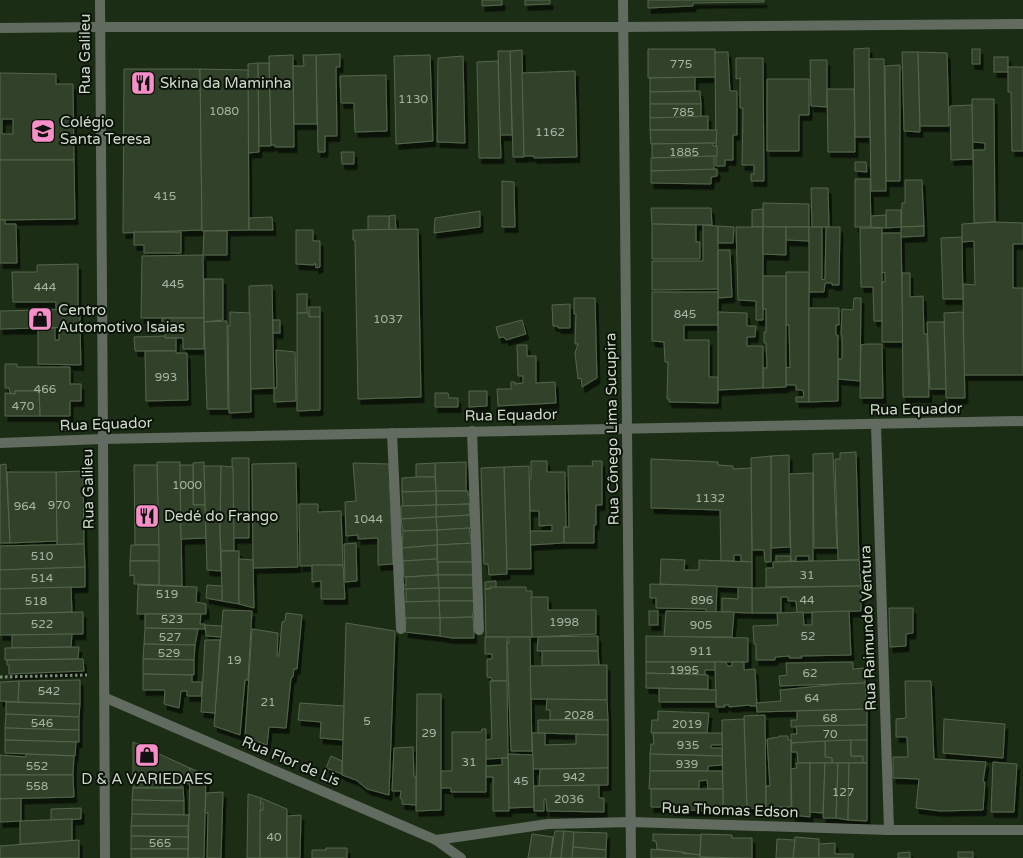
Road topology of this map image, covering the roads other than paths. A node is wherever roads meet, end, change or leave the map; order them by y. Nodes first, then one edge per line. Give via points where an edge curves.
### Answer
1 (100, 0) edge
2 (623, 0) edge
3 (1023, 24) edge
4 (100, 26) junction
5 (623, 27) junction
6 (0, 28) edge
7 (1023, 421) edge
8 (876, 425) junction
9 (627, 428) junction
10 (472, 431) junction
11 (392, 433) junction
12 (103, 439) junction
13 (0, 443) edge
14 (401, 629) dead end
15 (479, 630) dead end
16 (106, 698) junction
17 (631, 822) junction
18 (889, 830) junction
19 (1023, 830) edge
20 (436, 840) junction
21 (105, 858) edge
22 (461, 858) edge
23 (631, 858) edge

1 - 4 street, Rua Galileu
2 - 5 street, Rua Cônego Lima Sucupira
3 - 5 street
4 - 5 street
4 - 6 street
4 - 12 street, Rua Galileu
5 - 9 street, Rua Cônego Lima Sucupira
7 - 8 street, Rua Equador
8 - 9 street, Rua Equador
8 - 18 street, Rua Raimundo Ventura
9 - 10 street, Rua Equador
9 - 17 street, Rua Cônego Lima Sucupira
10 - 11 street, Rua Equador
10 - 15 street
11 - 12 street, Rua Equador
11 - 14 street
12 - 13 street, Rua Equador
12 - 16 street, Rua Galileu
16 - 20 street, Rua Flor de Lis
16 - 21 street, Rua Galileu
17 - 18 street, Rua Thomas Edson
17 - 20 street, Rua Thomas Edson via 548,824
17 - 23 street, Rua Cônego Lima Sucupira
18 - 19 street, Rua Thomas Edson
20 - 22 street, Rua Flor de Lis

